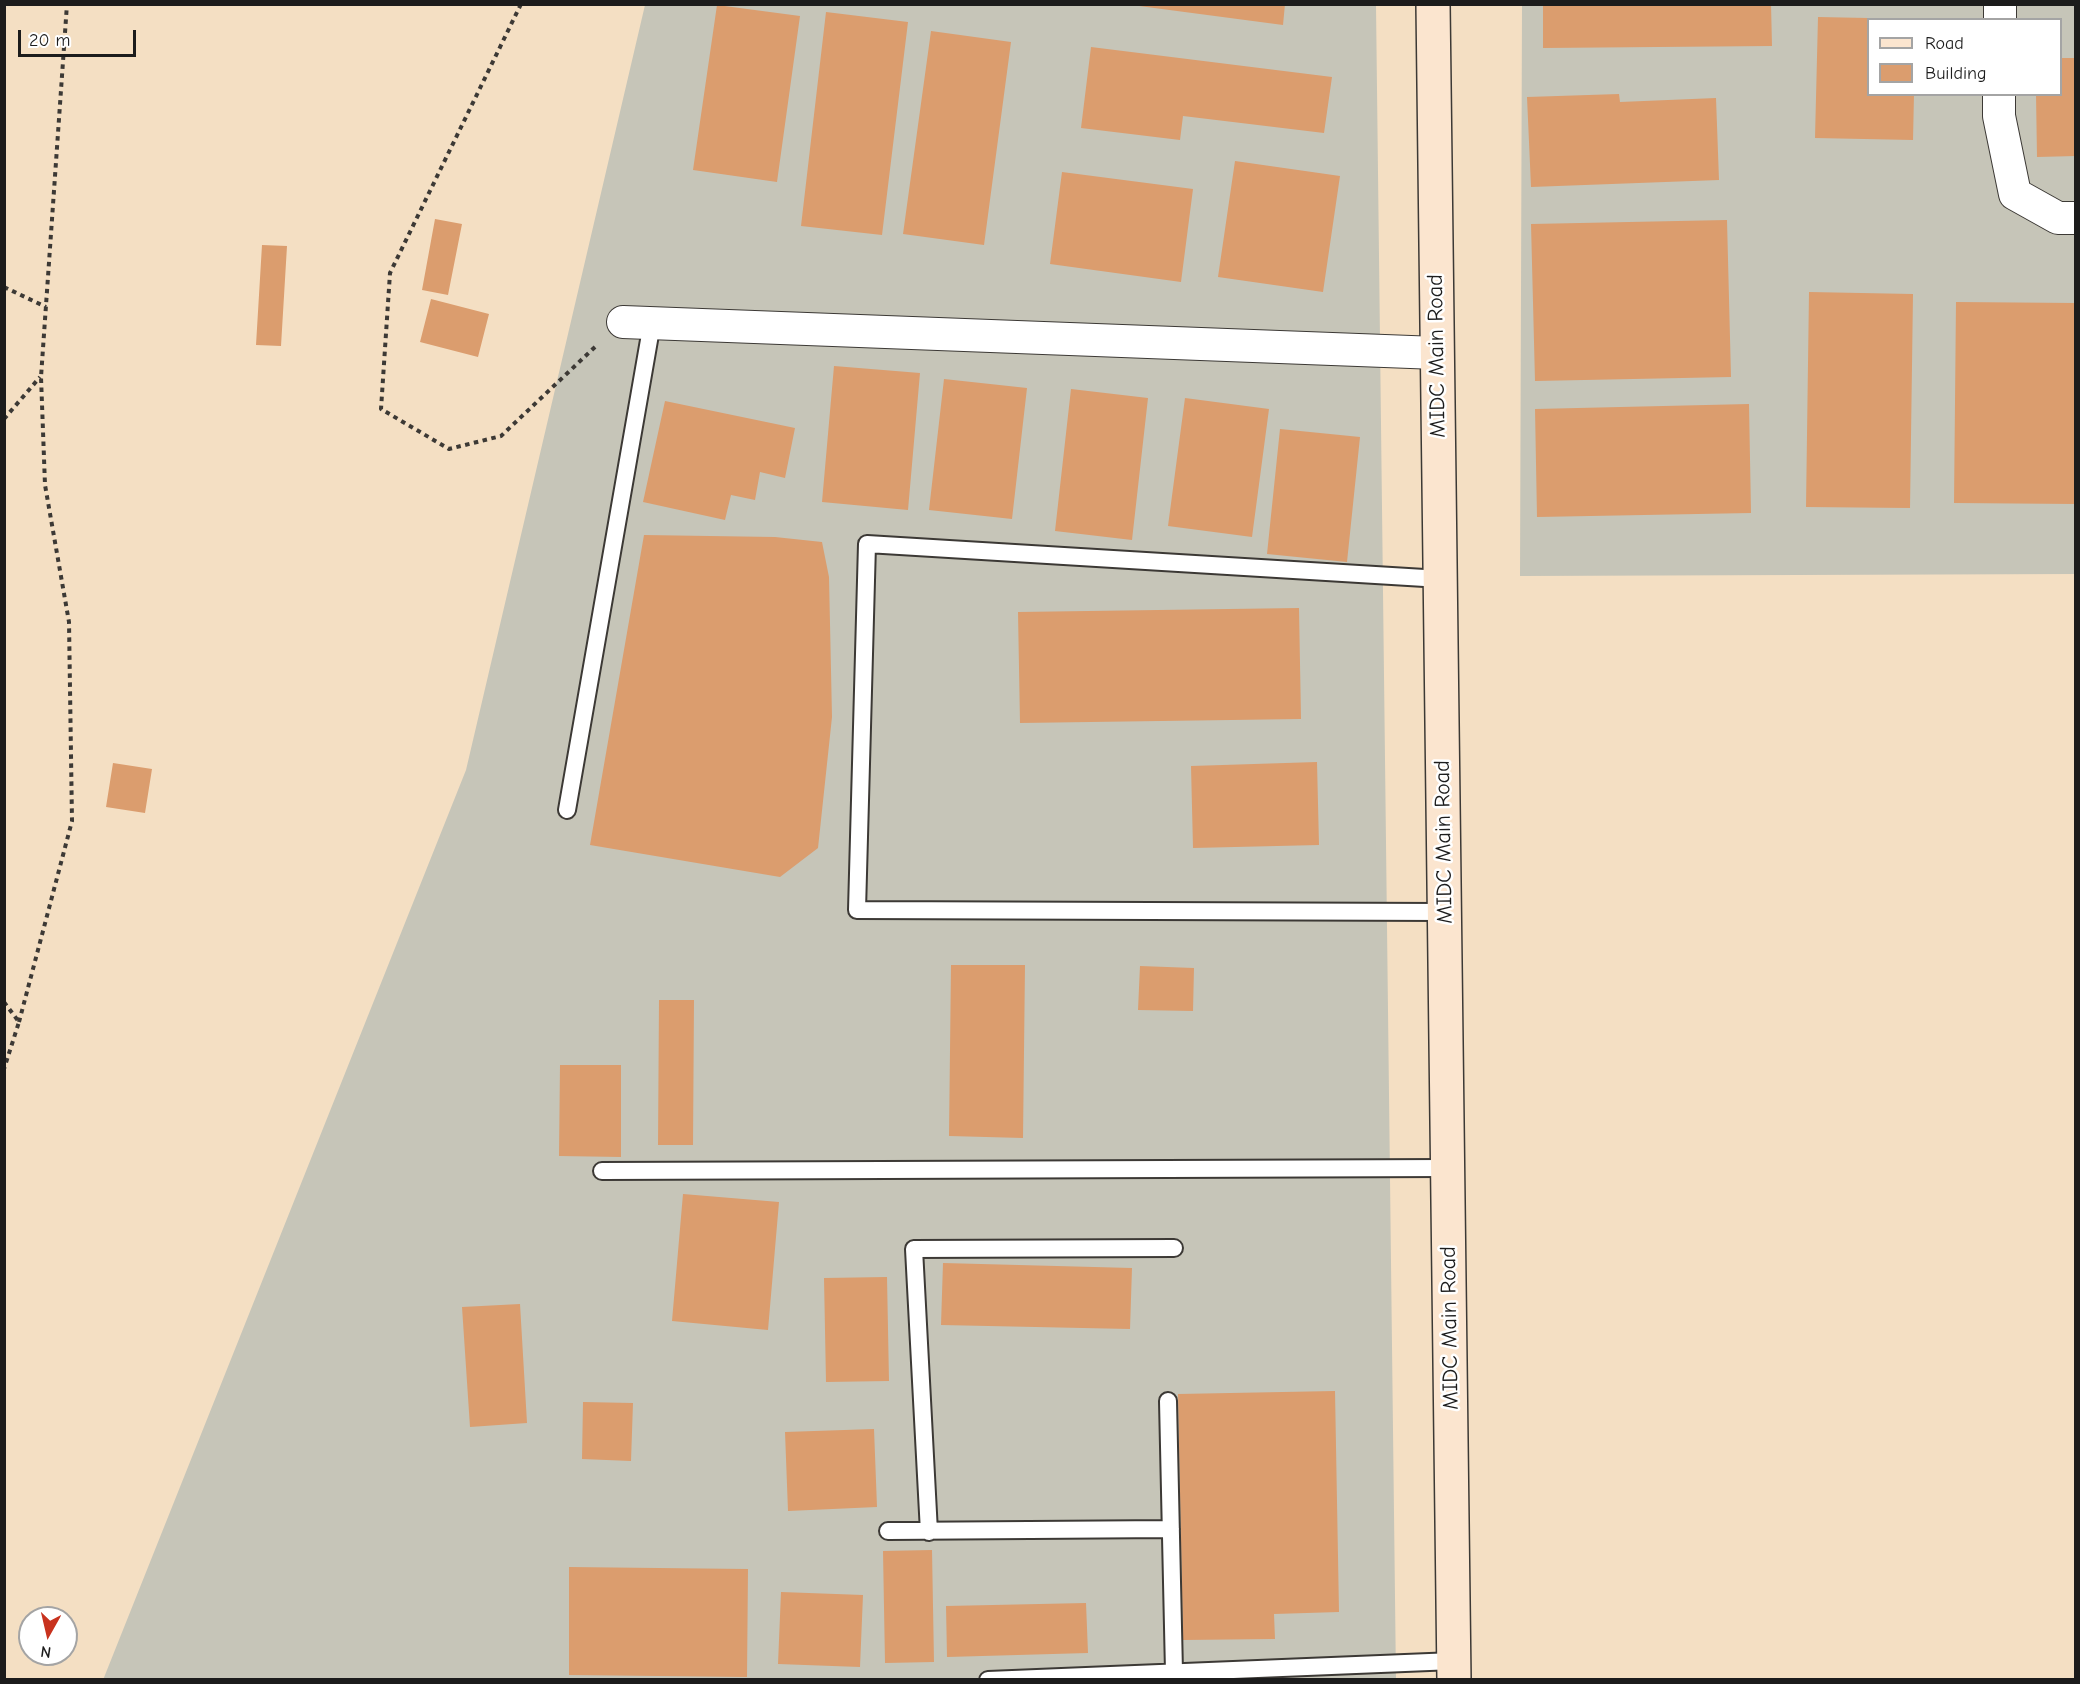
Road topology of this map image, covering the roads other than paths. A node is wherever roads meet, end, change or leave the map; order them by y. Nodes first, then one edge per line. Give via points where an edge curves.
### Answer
1 (1433, 4) edge
2 (1999, 96) edge
3 (2076, 218) edge
4 (637, 322) joint
5 (1437, 353) junction
6 (1441, 579) junction
7 (567, 810) dead end
8 (1444, 912) junction
9 (1448, 1168) junction
10 (602, 1170) dead end
11 (1174, 1248) dead end
12 (1168, 1401) dead end
13 (1171, 1529) junction
14 (888, 1531) dead end
15 (929, 1532) junction
16 (1454, 1670) edge
17 (1174, 1672) junction
18 (988, 1680) edge

1 - 5 street, MIDC Main Road
2 - 3 street via 1999,116 2015,194 2058,218
4 - 5 street
4 - 7 lane
5 - 6 street, MIDC Main Road
6 - 8 street, MIDC Main Road
6 - 8 lane via 867,544 857,910
8 - 9 street, MIDC Main Road
9 - 10 lane
9 - 16 street, MIDC Main Road
11 - 15 lane via 914,1249
12 - 13 lane
13 - 15 lane
13 - 17 lane
14 - 15 lane
16 - 17 lane
17 - 18 lane

